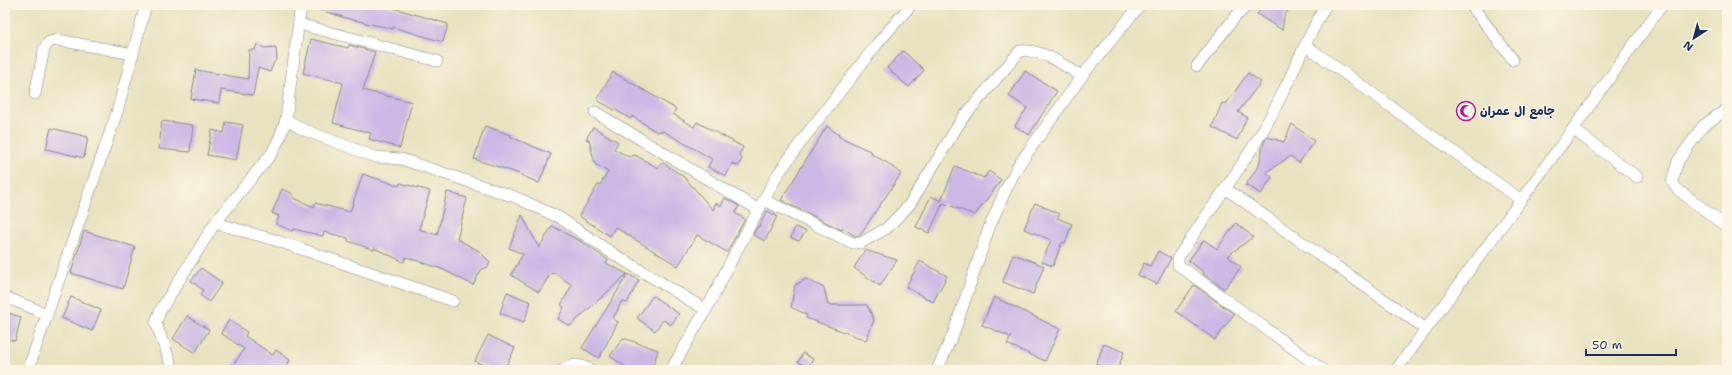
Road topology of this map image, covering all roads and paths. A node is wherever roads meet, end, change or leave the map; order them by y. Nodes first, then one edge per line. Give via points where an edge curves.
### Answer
1 (146, 5) edge
2 (301, 5) edge
3 (911, 5) edge
4 (1140, 5) edge
5 (1248, 5) edge
6 (1326, 5) edge
7 (1471, 5) edge
8 (1662, 5) edge
9 (299, 24) junction
10 (1305, 45) junction
11 (133, 54) junction
12 (1513, 60) dead end
13 (437, 61) dead end
14 (1197, 66) dead end
15 (1082, 76) junction
16 (35, 94) dead end
17 (1727, 109) edge
18 (595, 112) dead end
19 (286, 119) junction
20 (1573, 129) junction
21 (1638, 177) dead end
22 (1226, 189) junction
23 (1521, 200) junction
24 (761, 205) junction
25 (215, 223) junction
26 (1727, 227) edge
27 (5, 297) edge
28 (453, 301) dead end
29 (706, 310) junction
30 (47, 314) junction
31 (1426, 329) junction
32 (28, 370) edge
33 (173, 370) edge
34 (563, 370) edge
35 (591, 370) edge
36 (671, 370) edge
37 (937, 370) edge
38 (1323, 370) edge
39 (1396, 370) edge

1 - 11 street
2 - 9 street
3 - 24 street via 807,134 778,174
4 - 15 street
5 - 14 street via 1235,17
6 - 10 street
7 - 12 street
8 - 20 street
9 - 13 street
9 - 19 street
10 - 22 street via 1260,137
10 - 23 street
11 - 16 street via 58,40 49,42 44,49
11 - 30 street via 117,112
15 - 24 street via 1042,53 1020,51 962,119 910,204 887,228 862,243 853,243
15 - 37 street via 1018,166 1006,189 989,228 954,332
17 - 26 street via 1703,126 1678,161 1672,182 1676,189
18 - 24 street
19 - 25 street via 272,153
19 - 29 street via 302,129 375,157 401,159 515,197 560,218
20 - 21 street
20 - 23 street
22 - 31 street
22 - 38 street via 1178,258 1178,265
23 - 31 street
24 - 29 street
25 - 28 street via 275,240
25 - 33 street via 160,311 156,323
27 - 30 street
29 - 36 street
30 - 32 street
31 - 39 street
34 - 35 street via 570,365 581,364

